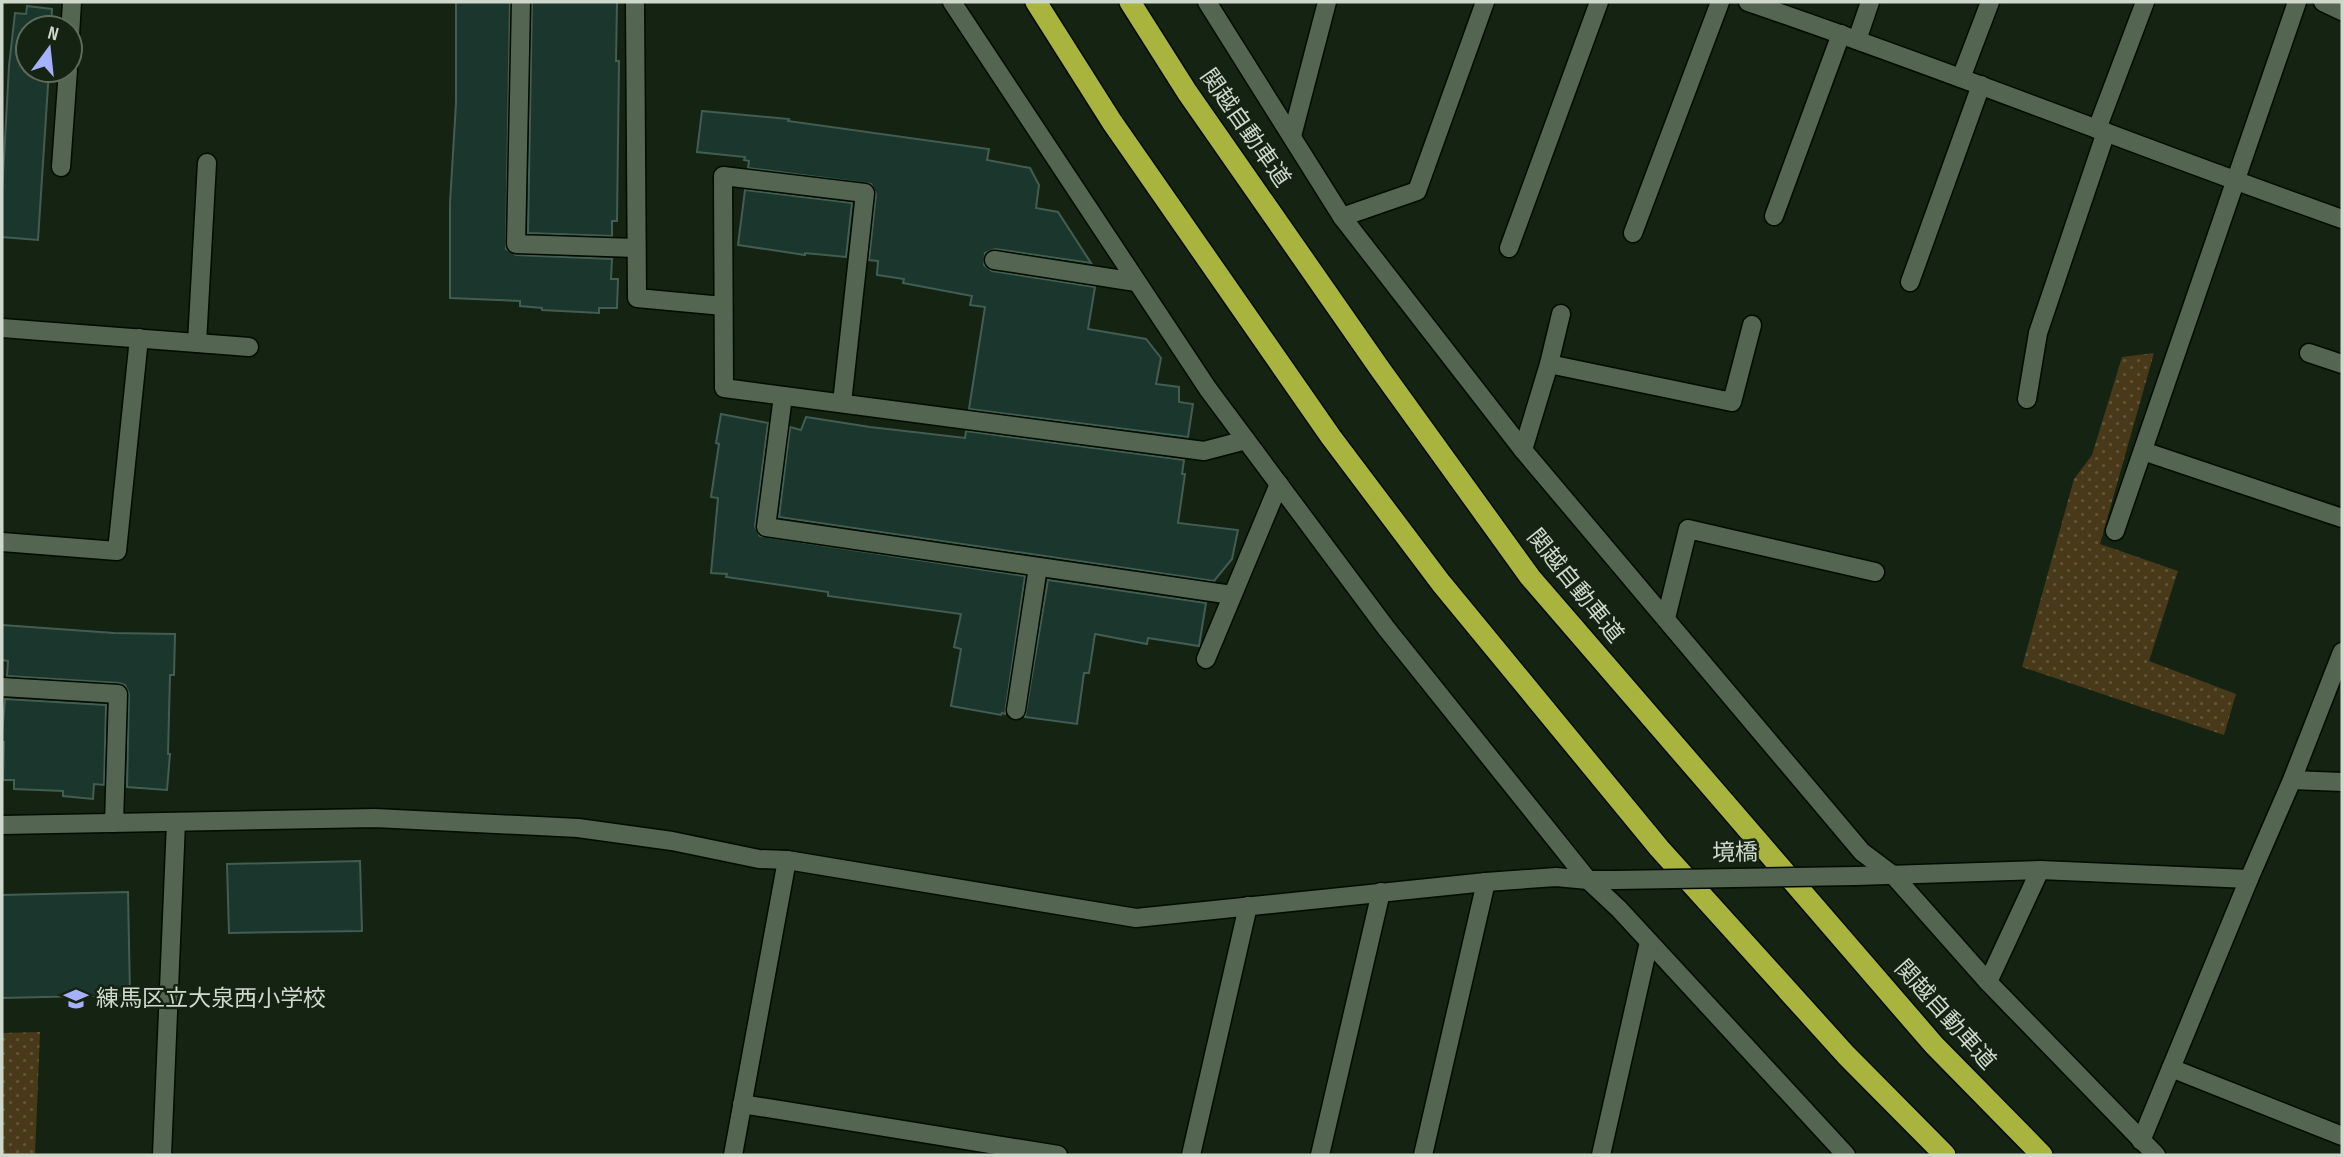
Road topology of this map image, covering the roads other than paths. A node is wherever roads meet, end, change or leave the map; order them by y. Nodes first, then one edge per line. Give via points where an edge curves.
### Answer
1 (521, 2) edge
2 (635, 2) edge
3 (952, 2) edge
4 (1036, 2) edge
5 (1130, 2) edge
6 (1207, 2) edge
7 (1327, 2) edge
8 (1485, 2) edge
9 (1599, 2) edge
10 (1720, 2) edge
11 (1748, 2) edge
12 (1870, 2) edge
13 (1990, 2) edge
14 (2145, 2) edge
15 (2297, 2) edge
16 (2323, 2) edge
17 (2342, 11) edge
18 (1849, 37) junction
19 (1961, 78) junction
20 (67, 84) edge
21 (1981, 85) junction
22 (2102, 131) junction
23 (1292, 136) junction
24 (207, 163) dead end
25 (61, 167) dead end
26 (2236, 182) junction
27 (1774, 216) dead end
28 (1342, 217) junction
29 (2342, 219) edge
30 (1633, 233) dead end
31 (636, 248) junction
32 (1509, 248) dead end
33 (994, 260) dead end
34 (1136, 282) junction
35 (1910, 282) dead end
36 (723, 306) junction
37 (1560, 314) dead end
38 (1752, 325) dead end
39 (2, 328) edge
40 (139, 338) junction
41 (197, 343) junction
42 (248, 347) dead end
43 (2309, 353) dead end
44 (1549, 363) junction
45 (2342, 364) edge
46 (783, 396) junction
47 (2027, 399) dead end
48 (842, 403) junction
49 (1246, 440) junction
50 (1523, 450) junction
51 (2143, 451) junction
52 (1279, 484) junction
53 (2342, 518) edge
54 (2115, 531) dead end
55 (2, 542) edge
56 (1038, 567) junction
57 (1875, 572) dead end
58 (1232, 595) junction
59 (1666, 618) junction
60 (2342, 652) edge
61 (1206, 659) dead end
62 (2, 687) edge
63 (1016, 710) dead end
64 (2292, 780) junction
65 (2342, 782) edge
66 (176, 822) junction
67 (114, 823) junction
68 (2, 825) edge
69 (787, 860) junction
70 (2040, 870) junction
71 (1894, 876) junction
72 (2249, 879) junction
73 (1588, 880) junction
74 (1486, 882) junction
75 (1381, 892) junction
76 (1248, 906) junction
77 (1649, 942) junction
78 (1989, 982) junction
79 (2171, 1068) junction
80 (742, 1104) junction
81 (2342, 1136) edge
82 (2141, 1141) junction
83 (971, 1148) edge
84 (162, 1155) edge
85 (733, 1155) edge
86 (1058, 1155) edge
87 (1191, 1155) edge
88 (1320, 1155) edge
89 (1423, 1155) edge
90 (1601, 1155) edge
91 (1846, 1155) edge
92 (1945, 1155) edge
93 (2042, 1155) edge
94 (2156, 1155) edge

1 - 31 street via 516,244
2 - 31 street
3 - 34 street
4 - 92 highway via 1112,122 1307,404 1441,583 1659,848 1846,1055
5 - 93 highway, 関越自動車道 via 1187,92 1380,369 1531,577 1934,1045
6 - 23 street
7 - 23 street
8 - 28 street via 1417,191
9 - 32 street
10 - 30 street
11 - 18 street
12 - 18 street
13 - 19 street
14 - 22 street
15 - 26 street
16 - 17 street
18 - 19 street
18 - 27 street
19 - 21 street
20 - 25 street
21 - 22 street
21 - 35 street
22 - 26 street
22 - 47 street via 2038,333
23 - 28 street
24 - 41 street
26 - 29 street
26 - 51 street
28 - 50 street
31 - 36 street via 636,298
33 - 34 street
34 - 49 street
36 - 46 street via 724,388
36 - 48 street via 723,176 865,193
37 - 44 street
38 - 44 street via 1732,402
39 - 40 street
40 - 41 street
40 - 55 street via 117,551
41 - 42 street
43 - 45 street
44 - 50 street
46 - 48 street
46 - 56 street via 766,527
48 - 49 street via 1204,451
49 - 52 street
50 - 59 street
51 - 53 street
51 - 54 street
52 - 58 street
52 - 73 street via 1386,628
56 - 58 street
56 - 63 street
57 - 59 street via 1688,529
58 - 61 street
59 - 71 street via 1862,852
60 - 64 street
62 - 67 street via 118,694
64 - 65 street
64 - 72 street
66 - 67 street, 境橋
66 - 69 street, 境橋 via 375,818 578,828
66 - 84 street
67 - 68 street, 境橋
69 - 76 street, 境橋 via 1136,918
69 - 80 street
70 - 71 street, 境橋
70 - 72 street, 境橋
70 - 78 street
71 - 73 street, 境橋, bridge
71 - 78 street
72 - 79 street
73 - 74 street, 境橋 via 1556,877
73 - 77 street
74 - 75 street, 境橋
74 - 89 street
75 - 76 street, 境橋
75 - 88 street
76 - 87 street
77 - 90 street
77 - 91 street
78 - 82 street
79 - 81 street
79 - 82 street
80 - 83 street
80 - 85 street
82 - 94 street
83 - 86 street

